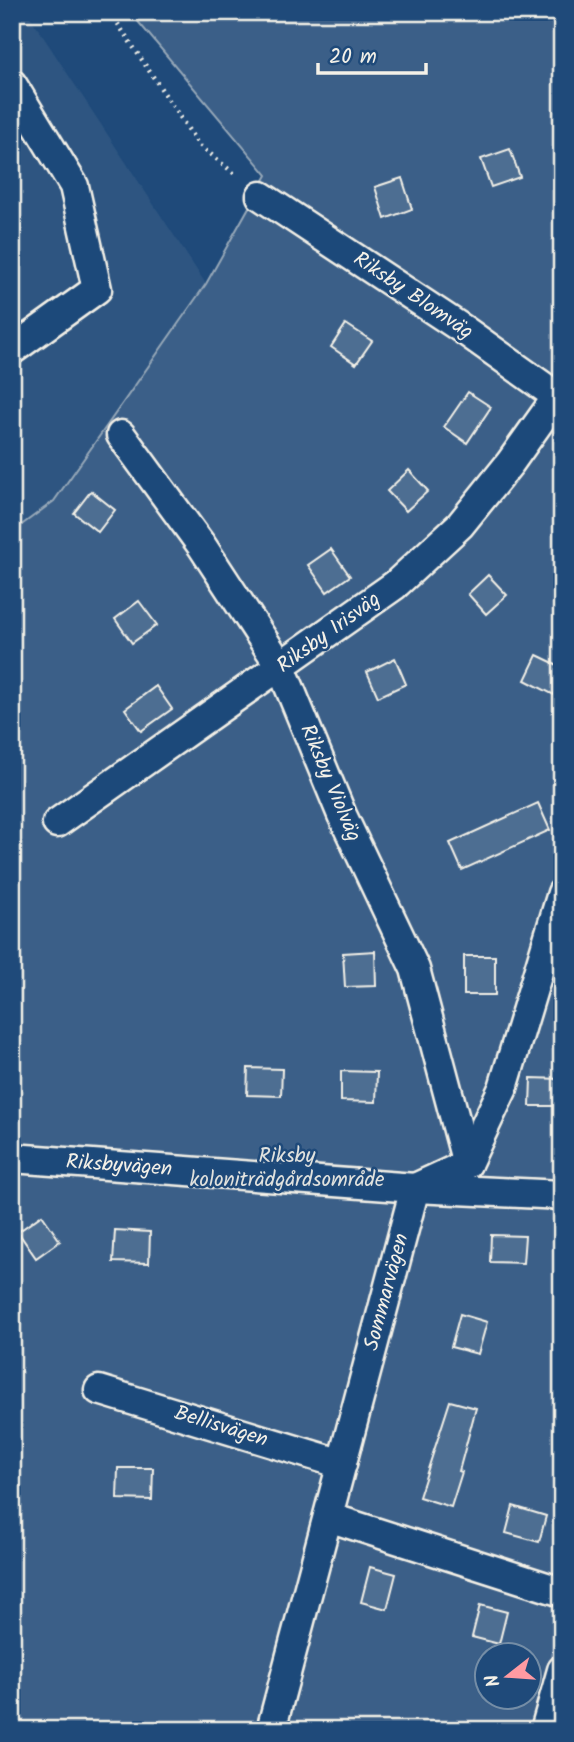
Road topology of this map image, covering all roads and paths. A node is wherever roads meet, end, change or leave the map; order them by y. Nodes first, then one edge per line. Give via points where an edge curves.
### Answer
1 (110, 12) edge
2 (12, 84) edge
3 (261, 196) joint
4 (12, 350) edge
5 (560, 398) edge
6 (121, 435) dead end
7 (281, 667) junction
8 (57, 823) dead end
9 (562, 893) edge
10 (12, 1158) edge
11 (467, 1164) junction
12 (415, 1188) junction
13 (562, 1195) edge
14 (99, 1390) dead end
15 (342, 1464) junction
16 (328, 1517) junction
17 (562, 1592) edge
18 (562, 1670) edge
19 (271, 1730) edge
20 (545, 1730) edge

1 - 3 path via 198,144
2 - 4 street via 74,186 97,289
3 - 5 street, Riksby Blomväg
5 - 7 street, Riksby Irisväg via 460,525 395,585
6 - 7 street, Riksby Violväg via 202,546
7 - 8 street, Riksby Irisväg
7 - 11 street, Riksby Violväg via 342,815 415,969
9 - 11 street via 503,1088
10 - 12 street, Riksbyvägen
11 - 12 street
12 - 13 street, Riksbyvägen
12 - 15 street, Sommarvägen
14 - 15 street, Bellisvägen
15 - 16 street, Sommarvägen
16 - 17 street
16 - 19 street, Sommarvägen
18 - 20 street

